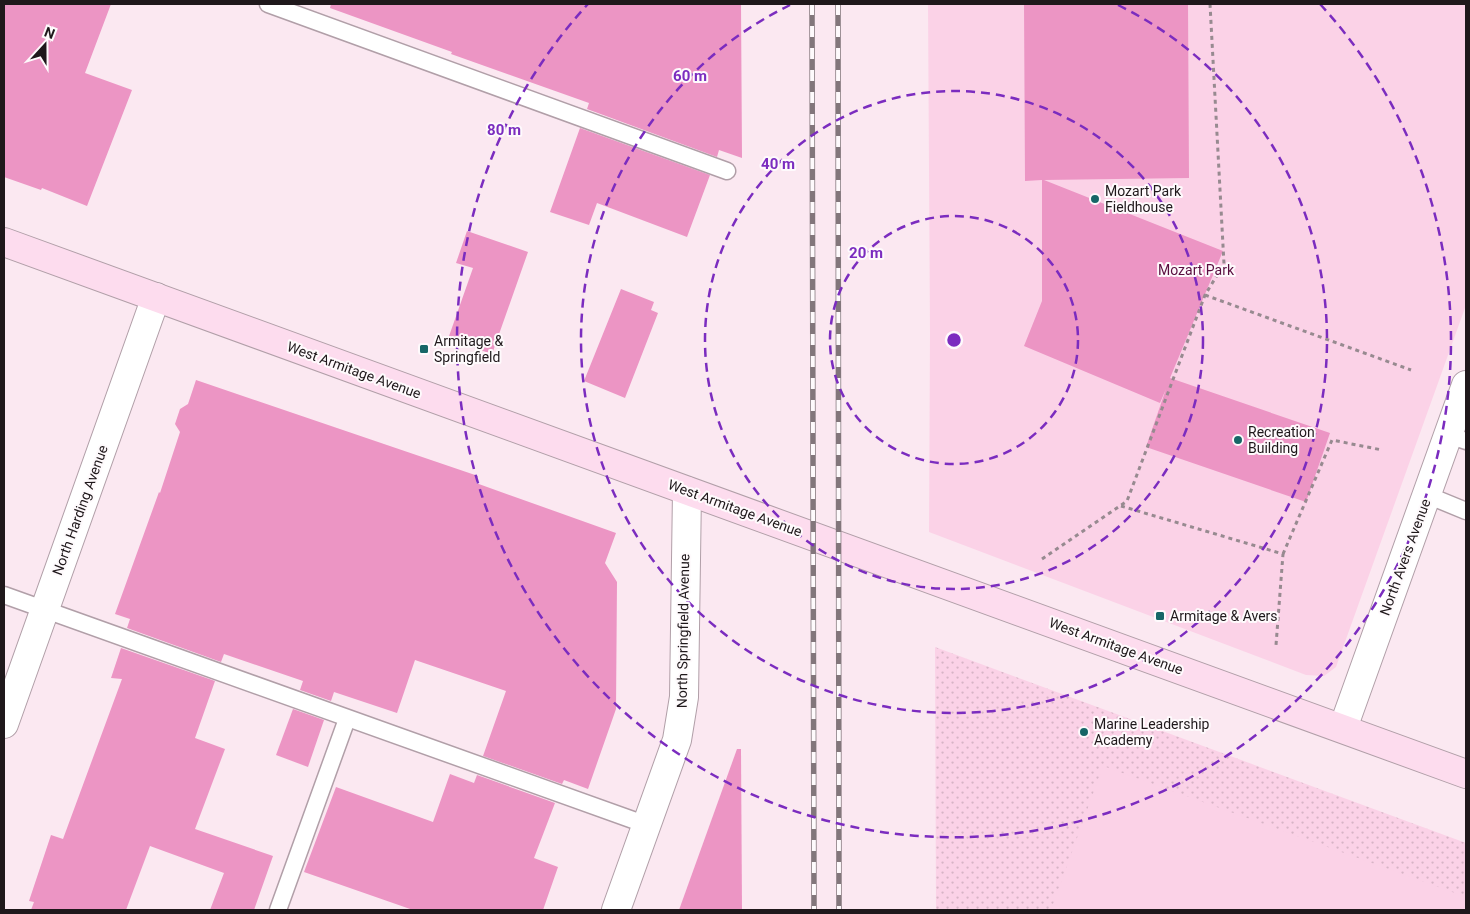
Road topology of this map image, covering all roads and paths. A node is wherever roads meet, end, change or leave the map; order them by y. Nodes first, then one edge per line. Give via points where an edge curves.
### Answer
1 (268, 4) edge
2 (1210, 4) edge
3 (726, 171) dead end
4 (4, 242) edge
5 (1205, 295) junction
6 (156, 297) junction
7 (1411, 370) dead end
8 (1466, 385) edge
9 (1457, 438) edge
10 (1382, 450) dead end
11 (687, 491) junction
12 (1427, 495) junction
13 (1121, 506) junction
14 (1466, 510) edge
15 (1284, 554) junction
16 (1042, 559) dead end
17 (4, 595) edge
18 (44, 610) junction
19 (1276, 645) dead end
20 (347, 719) junction
21 (4, 724) edge
22 (1343, 728) junction
23 (1466, 774) edge
24 (647, 825) junction
25 (278, 910) edge
26 (616, 910) edge

1 - 3 lane
2 - 5 path via 1224,264
4 - 6 main road, West Armitage Avenue
5 - 7 path
5 - 13 path via 1127,501
6 - 11 main road, West Armitage Avenue
6 - 18 street, North Harding Avenue
8 - 9 street, North Avers Avenue
9 - 12 street, North Avers Avenue
10 - 15 path via 1332,440
11 - 22 main road, West Armitage Avenue
11 - 24 street, North Springfield Avenue via 684,697 677,740
12 - 14 lane
12 - 22 street, North Avers Avenue
13 - 15 path
13 - 16 path
15 - 19 path
17 - 18 lane
18 - 20 lane
18 - 21 street, North Harding Avenue
20 - 24 lane
20 - 25 lane
22 - 23 main road, West Armitage Avenue
24 - 26 street, North Springfield Avenue

